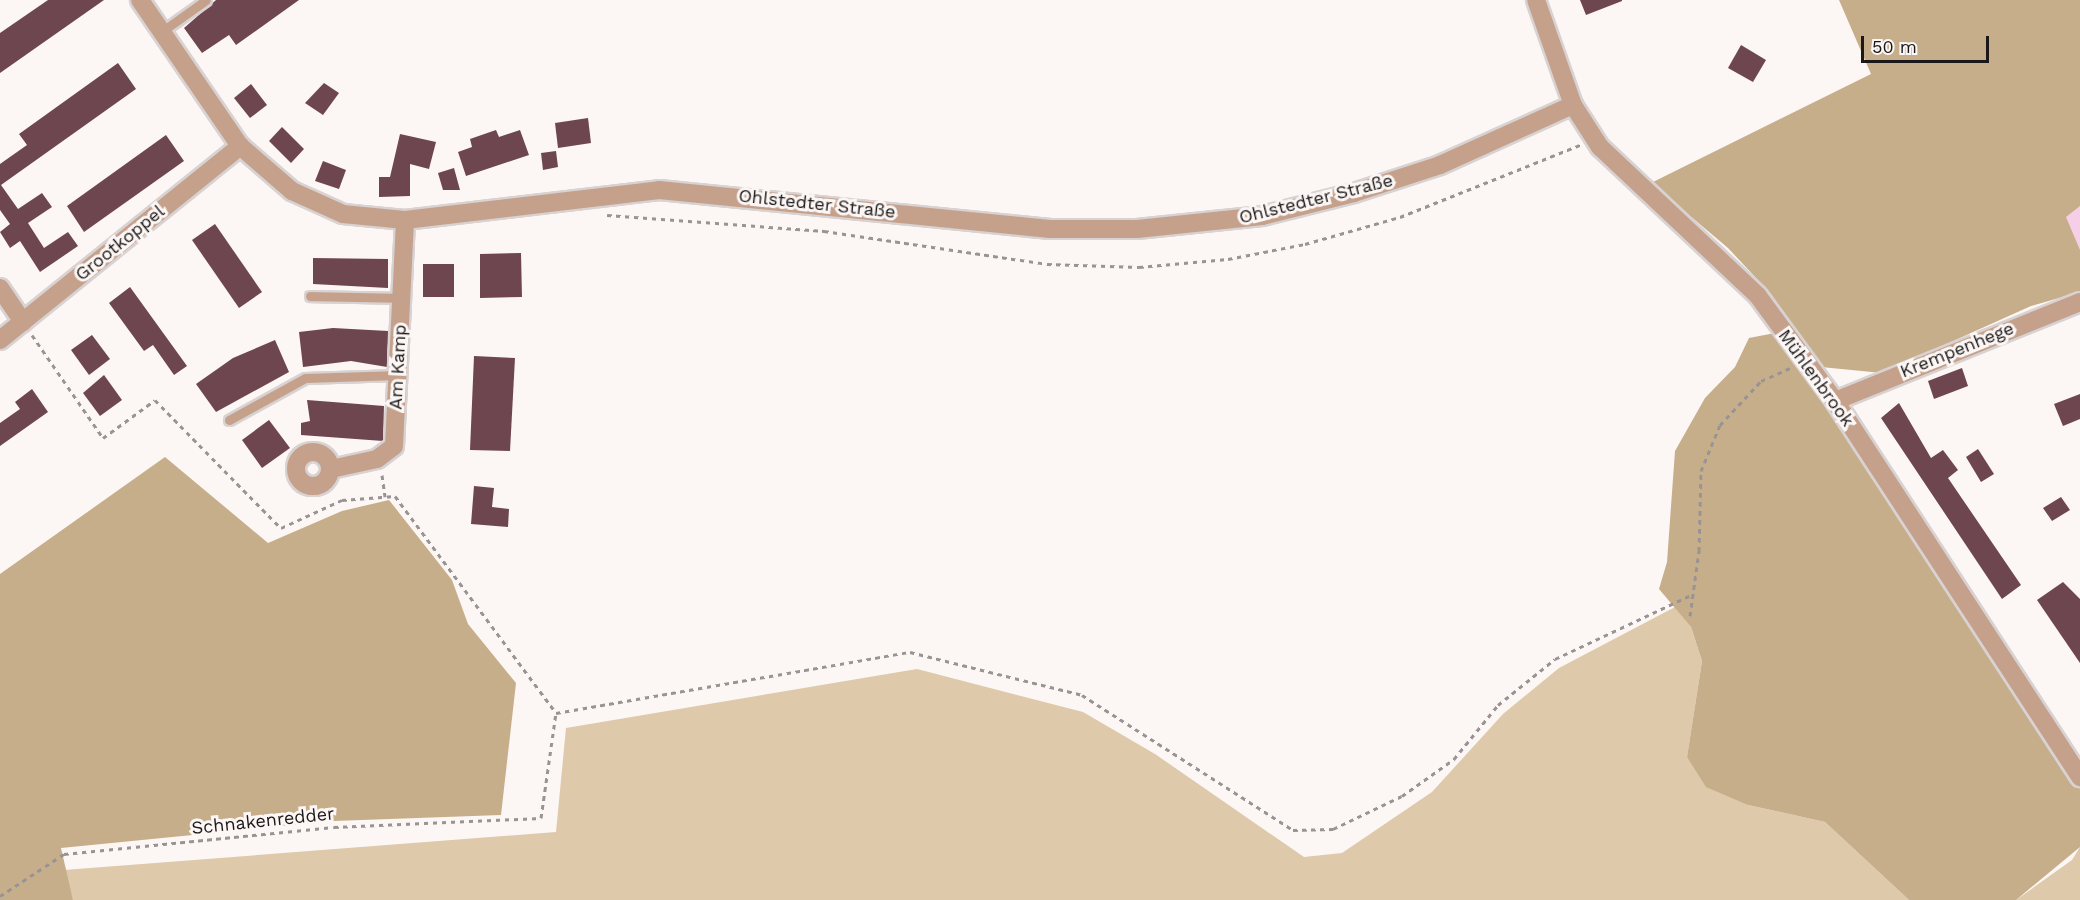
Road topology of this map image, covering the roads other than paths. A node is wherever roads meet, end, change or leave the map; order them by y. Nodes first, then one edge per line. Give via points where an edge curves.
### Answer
1 (140, 0) edge
2 (206, 0) edge
3 (1536, 0) edge
4 (161, 32) junction
5 (1573, 105) junction
6 (240, 146) junction
7 (405, 220) junction
8 (0, 288) edge
9 (310, 296) dead end
10 (402, 298) junction
11 (2080, 302) edge
12 (23, 322) junction
13 (0, 340) edge
14 (398, 375) junction
15 (1835, 400) junction
16 (229, 420) dead end
17 (331, 469) dead end
18 (2080, 777) edge

1 - 4 street, Ohlstedter Straße
2 - 4 lane
3 - 5 street, Mühlenbrook
4 - 6 street, Ohlstedter Straße
5 - 7 street, Ohlstedter Straße via 1440,165 1354,193 1262,216 1186,227 1050,229 659,190
5 - 15 street, Mühlenbrook via 1590,135 1623,170 1741,277
6 - 7 street, Ohlstedter Straße via 269,174 320,207 367,219
6 - 12 street, Grootkoppel
7 - 10 street, Am Kamp
8 - 12 street
9 - 10 lane
10 - 14 street, Am Kamp
11 - 15 street, Krempenhege
12 - 13 street, Grootkoppel
14 - 16 lane via 305,378
14 - 17 street, Am Kamp via 390,453
15 - 18 street, Mühlenbrook

